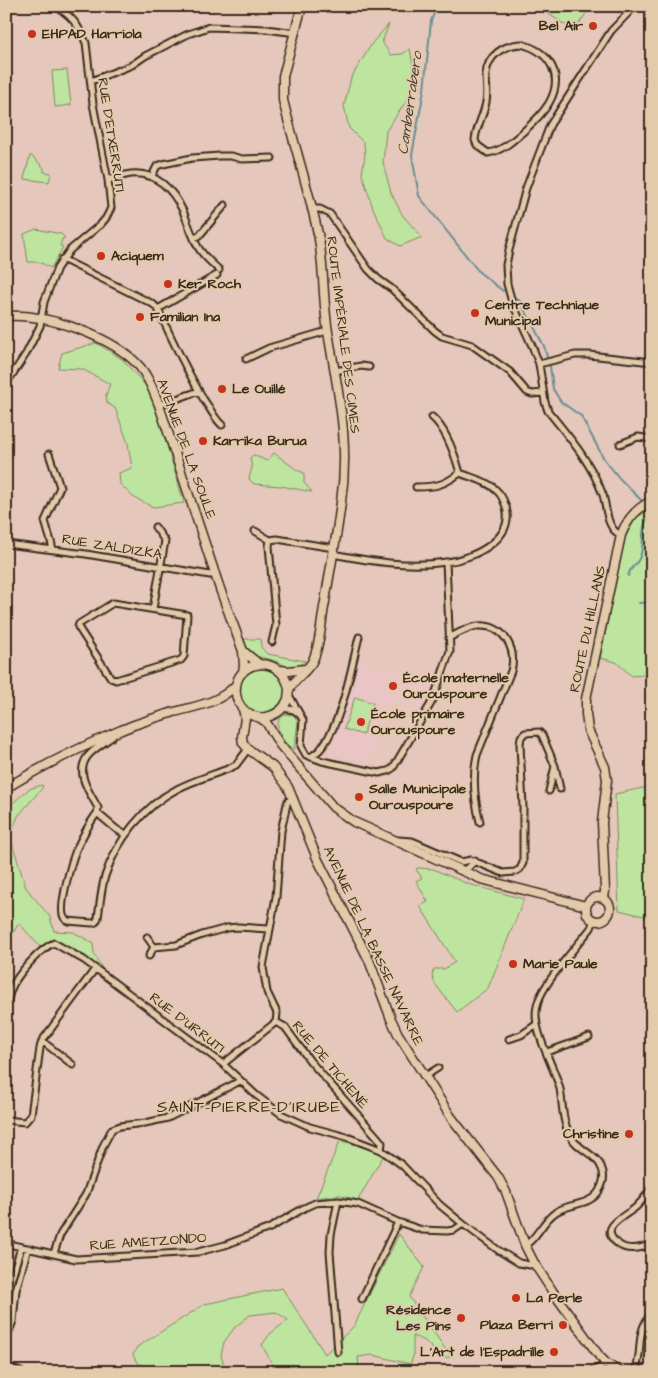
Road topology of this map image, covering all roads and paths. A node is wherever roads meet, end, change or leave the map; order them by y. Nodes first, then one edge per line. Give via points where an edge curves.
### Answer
1 (54, 6) edge
2 (302, 6) edge
3 (635, 6) edge
4 (296, 33) junction
5 (91, 81) junction
6 (549, 102) junction
7 (560, 109) junction
8 (272, 158) dead end
9 (152, 176) junction
10 (108, 180) junction
11 (225, 205) dead end
12 (311, 209) junction
13 (194, 238) junction
14 (62, 259) junction
15 (158, 309) junction
16 (6, 316) edge
17 (41, 318) junction
18 (328, 331) junction
19 (246, 359) dead end
20 (652, 362) edge
21 (539, 364) junction
22 (370, 367) dead end
23 (334, 371) junction
24 (6, 384) edge
25 (199, 391) junction
26 (543, 394) junction
27 (159, 405) junction
28 (432, 417) dead end
29 (222, 425) dead end
30 (652, 439) edge
31 (620, 444) dead end
32 (48, 454) dead end
33 (460, 473) junction
34 (416, 486) dead end
35 (647, 503) edge
36 (155, 527) dead end
37 (255, 530) dead end
38 (621, 535) junction
39 (270, 540) junction
40 (6, 544) edge
41 (52, 549) junction
42 (333, 551) junction
43 (446, 562) junction
44 (160, 566) junction
45 (215, 574) junction
46 (153, 609) junction
47 (359, 637) dead end
48 (450, 638) junction
49 (272, 642) dead end
50 (243, 651) junction
51 (259, 664) junction
52 (305, 669) junction
53 (280, 670) junction
54 (243, 672) junction
55 (236, 685) junction
56 (289, 692) junction
57 (238, 701) junction
58 (212, 702) junction
59 (283, 708) junction
60 (243, 709) junction
61 (276, 714) junction
62 (301, 715) junction
63 (259, 717) junction
64 (243, 729) junction
65 (119, 731) junction
66 (272, 731) junction
67 (248, 749) junction
68 (310, 758) junction
69 (555, 766) junction
70 (6, 788) edge
71 (560, 788) dead end
72 (550, 791) dead end
73 (294, 798) junction
74 (97, 813) junction
75 (480, 822) dead end
76 (126, 835) junction
77 (392, 839) junction
78 (475, 861) junction
79 (461, 871) junction
80 (605, 895) junction
81 (586, 906) junction
82 (594, 920) junction
83 (269, 929) junction
84 (147, 937) dead end
85 (154, 947) junction
86 (150, 954) dead end
87 (95, 969) junction
88 (6, 1006) edge
89 (276, 1020) junction
90 (537, 1024) junction
91 (589, 1037) dead end
92 (509, 1040) dead end
93 (42, 1041) junction
94 (547, 1052) junction
95 (223, 1064) junction
96 (73, 1065) dead end
97 (438, 1068) dead end
98 (424, 1077) junction
99 (240, 1081) junction
100 (6, 1120) edge
101 (381, 1150) junction
102 (652, 1186) edge
103 (338, 1201) junction
104 (398, 1222) junction
105 (463, 1224) junction
106 (6, 1239) edge
107 (652, 1244) edge
108 (525, 1245) junction
109 (21, 1247) junction
110 (28, 1248) junction
111 (54, 1253) junction
112 (534, 1262) junction
113 (6, 1297) edge
114 (362, 1299) dead end
115 (652, 1313) edge
116 (6, 1339) edge
117 (338, 1352) dead end
118 (607, 1364) junction
119 (6, 1367) edge
120 (22, 1372) edge
121 (589, 1372) edge
122 (620, 1372) edge
123 (635, 1372) edge

1 - 5 street, RUE D'ETXERRUTI via 70,15 83,35
2 - 4 street, ROUTE IMPÉRIALE DES CIMES
3 - 7 street via 611,31
4 - 5 street via 209,27 188,34 132,65
4 - 12 street, ROUTE IMPÉRIALE DES CIMES via 283,76 283,100
5 - 10 street, RUE D'ETXERRUTI
6 - 6 street via 555,77 548,59 538,50 521,44 500,50 490,61 486,74 487,101 476,145 488,153 499,150 530,126
6 - 7 street
7 - 21 street via 545,136 526,188 506,265 512,302
8 - 9 street via 192,158 158,166
9 - 10 street via 131,174
9 - 13 street via 168,187 175,197
10 - 14 street, RUE D'ETXERRUTI via 111,208 106,218
11 - 13 street
12 - 18 street, ROUTE IMPÉRIALE DES CIMES via 319,240
12 - 26 street via 330,214 368,269 435,331 472,345 510,372 527,392
13 - 15 street via 218,272
14 - 15 street
14 - 17 street, RUE D'ETXERRUTI via 49,285
15 - 25 street
16 - 17 street, AVENUE DE LA SOULE
17 - 24 street, RUE D'ETXERRUTI via 26,354
17 - 27 street, AVENUE DE LA SOULE via 103,340 129,357 147,378
18 - 19 street via 269,348
18 - 23 street, ROUTE IMPÉRIALE DES CIMES
20 - 21 street via 575,355
21 - 26 street
22 - 23 street
23 - 42 street, ROUTE IMPÉRIALE DES CIMES via 343,416 345,466
25 - 27 street
25 - 29 street
26 - 38 street via 548,411 580,451 594,475 610,525
27 - 45 street, AVENUE DE LA SOULE
28 - 33 street via 455,455
30 - 31 street via 638,437
32 - 41 street via 60,487 45,521
33 - 34 street via 434,487
33 - 43 street via 486,483 498,492 506,508 506,521 496,541 482,550
35 - 38 street, ROUTE DU HILLANS via 628,520
36 - 44 street via 165,541
37 - 39 street
38 - 80 street, ROUTE DU HILLANS via 586,699 588,730 607,780 602,840
39 - 42 street
39 - 49 street via 276,625
40 - 41 street, RUE ZALDIZKA
41 - 44 street, RUE ZALDIZKA
42 - 43 street via 385,564
42 - 52 street, ROUTE IMPÉRIALE DES CIMES via 315,653 313,661
43 - 48 street
44 - 45 street, RUE ZALDIZKA
44 - 46 street
45 - 50 street, AVENUE DE LA SOULE
46 - 46 street via 113,603 78,627 111,678 116,680 181,660 184,656 187,615
47 - 68 street via 329,736
48 - 68 street via 450,651 438,689 393,768 379,772
48 - 75 street via 472,627 488,626 506,638 513,653 511,671 475,765 476,806
50 - 51 street
50 - 54 street, AVENUE DE LA SOULE
51 - 53 street
51 - 54 street
52 - 53 street
52 - 56 street, ROUTE IMPÉRIALE DES CIMES
53 - 56 street
54 - 55 street
55 - 57 street
55 - 58 street via 227,695
56 - 59 street
56 - 62 street
57 - 58 street
57 - 60 street
58 - 65 street
59 - 61 street
59 - 62 street
60 - 63 street
60 - 64 street
61 - 63 street
61 - 66 street
62 - 68 street via 301,746
63 - 64 street
63 - 66 street
64 - 67 street via 243,743
65 - 70 street
65 - 74 street via 88,755 84,765 83,778 98,808
66 - 77 street via 280,745 333,806 354,822
67 - 73 street, AVENUE DE LA BASSE NAVARRE via 273,767
67 - 76 street via 230,768 194,781 161,799
69 - 71 street
69 - 72 street
69 - 78 street via 539,732 525,733 521,737 523,863 520,869 508,874
73 - 83 street, RUE DE TICHENÉ via 288,800 286,807 276,897
73 - 98 street, AVENUE DE LA BASSE NAVARRE via 316,858 369,960 391,1019
74 - 76 street
74 - 76 street via 84,833 69,872 64,898 65,920 96,922 105,877
77 - 78 street via 412,841 461,862
77 - 79 street
78 - 79 street
79 - 81 street via 493,883
80 - 81 street via 591,899
80 - 82 street via 610,913 603,920
81 - 82 street
82 - 90 street via 542,993 537,1006
83 - 85 street via 227,928 176,945
83 - 89 street, RUE DE TICHENÉ via 264,974 267,992 278,1013
84 - 85 street
85 - 86 street
87 - 88 street, RUE D'URRUTI via 62,947 50,945 37,955 14,983
87 - 93 street
87 - 95 street, RUE D'URRUTI
89 - 95 street
89 - 101 street, RUE DE TICHENÉ via 379,1139
90 - 92 street
90 - 94 street
91 - 94 street
93 - 96 street
93 - 100 street via 30,1115 25,1122
94 - 108 street via 568,1131 574,1142 600,1164 603,1177 596,1195 555,1212
95 - 99 street, RUE D'URRUTI
97 - 98 street
98 - 108 street, AVENUE DE LA BASSE NAVARRE via 498,1177
99 - 101 street, RUE D'URRUTI via 281,1114
99 - 111 street via 168,1118 112,1129 89,1186 60,1235
101 - 105 street, RUE DE TICHENÉ via 402,1165
102 - 107 street via 636,1208 617,1220 612,1231 614,1241 626,1248
103 - 104 street, RUE AMETZONDO via 358,1204
103 - 111 street, RUE AMETZONDO via 315,1203 270,1228 208,1250 76,1259
103 - 117 street via 330,1252
104 - 105 street, RUE AMETZONDO via 422,1230 447,1231
104 - 114 street
105 - 112 street via 519,1263 527,1266
106 - 109 street, RUE AMETZONDO via 10,1244
108 - 112 street, AVENUE DE LA BASSE NAVARRE
109 - 110 street, RUE AMETZONDO
109 - 113 street
110 - 111 street, RUE AMETZONDO
110 - 116 street via 16,1290 12,1328
112 - 118 street, AVENUE DE LA BASSE NAVARRE
115 - 123 street via 641,1331 640,1356
118 - 121 street
118 - 122 street, AVENUE DE LA BASSE NAVARRE
119 - 120 street

